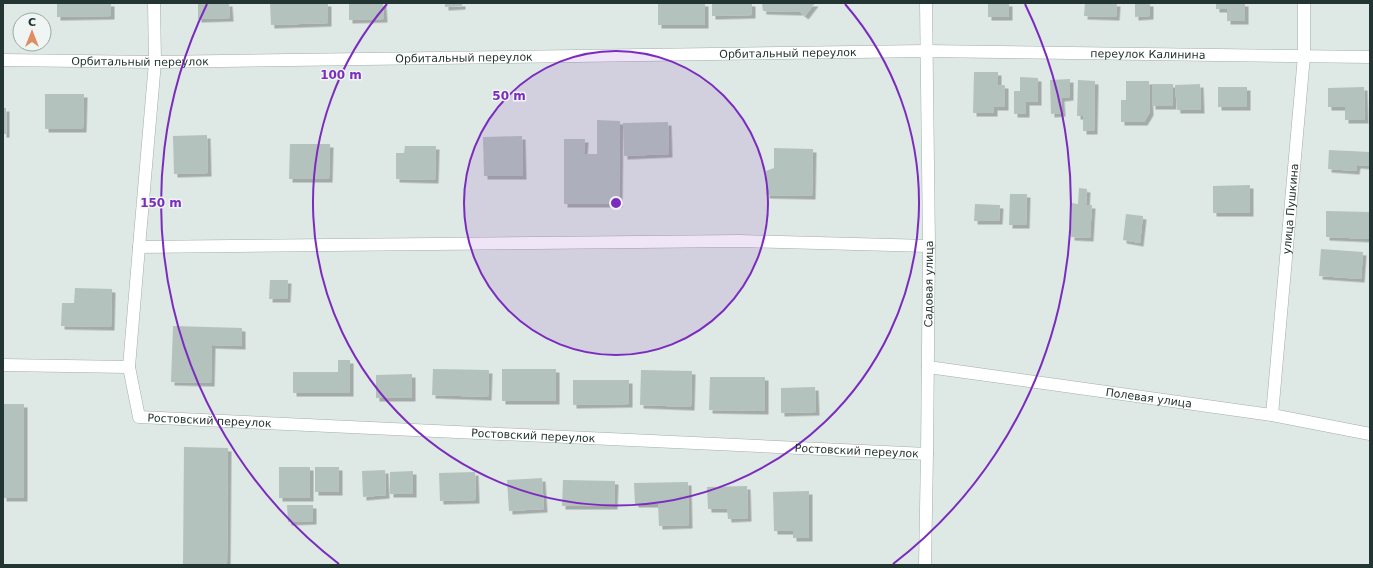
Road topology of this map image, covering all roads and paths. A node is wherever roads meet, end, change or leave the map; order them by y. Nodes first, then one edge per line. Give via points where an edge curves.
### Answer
1 (154, 3) edge
2 (926, 3) edge
3 (1304, 3) edge
4 (926, 51) junction
5 (1304, 56) junction
6 (1370, 57) edge
7 (3, 60) edge
8 (155, 62) junction
9 (929, 246) junction
10 (140, 247) junction
11 (3, 365) edge
12 (129, 367) junction
13 (928, 367) junction
14 (1272, 415) junction
15 (1370, 434) edge
16 (927, 454) junction
17 (925, 565) edge

1 - 8 street
2 - 4 street, Садовая улица
3 - 5 street, улица Пушкина
4 - 5 street, переулок Калинина
4 - 8 street, Орбитальный переулок
4 - 9 street, Садовая улица
5 - 6 street, переулок Калинина
5 - 14 street, улица Пушкина
7 - 8 street, Орбитальный переулок
8 - 10 street
9 - 10 street via 732,241
9 - 13 street, Садовая улица
10 - 12 street
11 - 12 street
12 - 16 street, Ростовский переулок via 139,417
13 - 14 street, Полевая улица
13 - 16 street, Садовая улица
14 - 15 street, Полевая улица
16 - 17 street, Садовая улица

